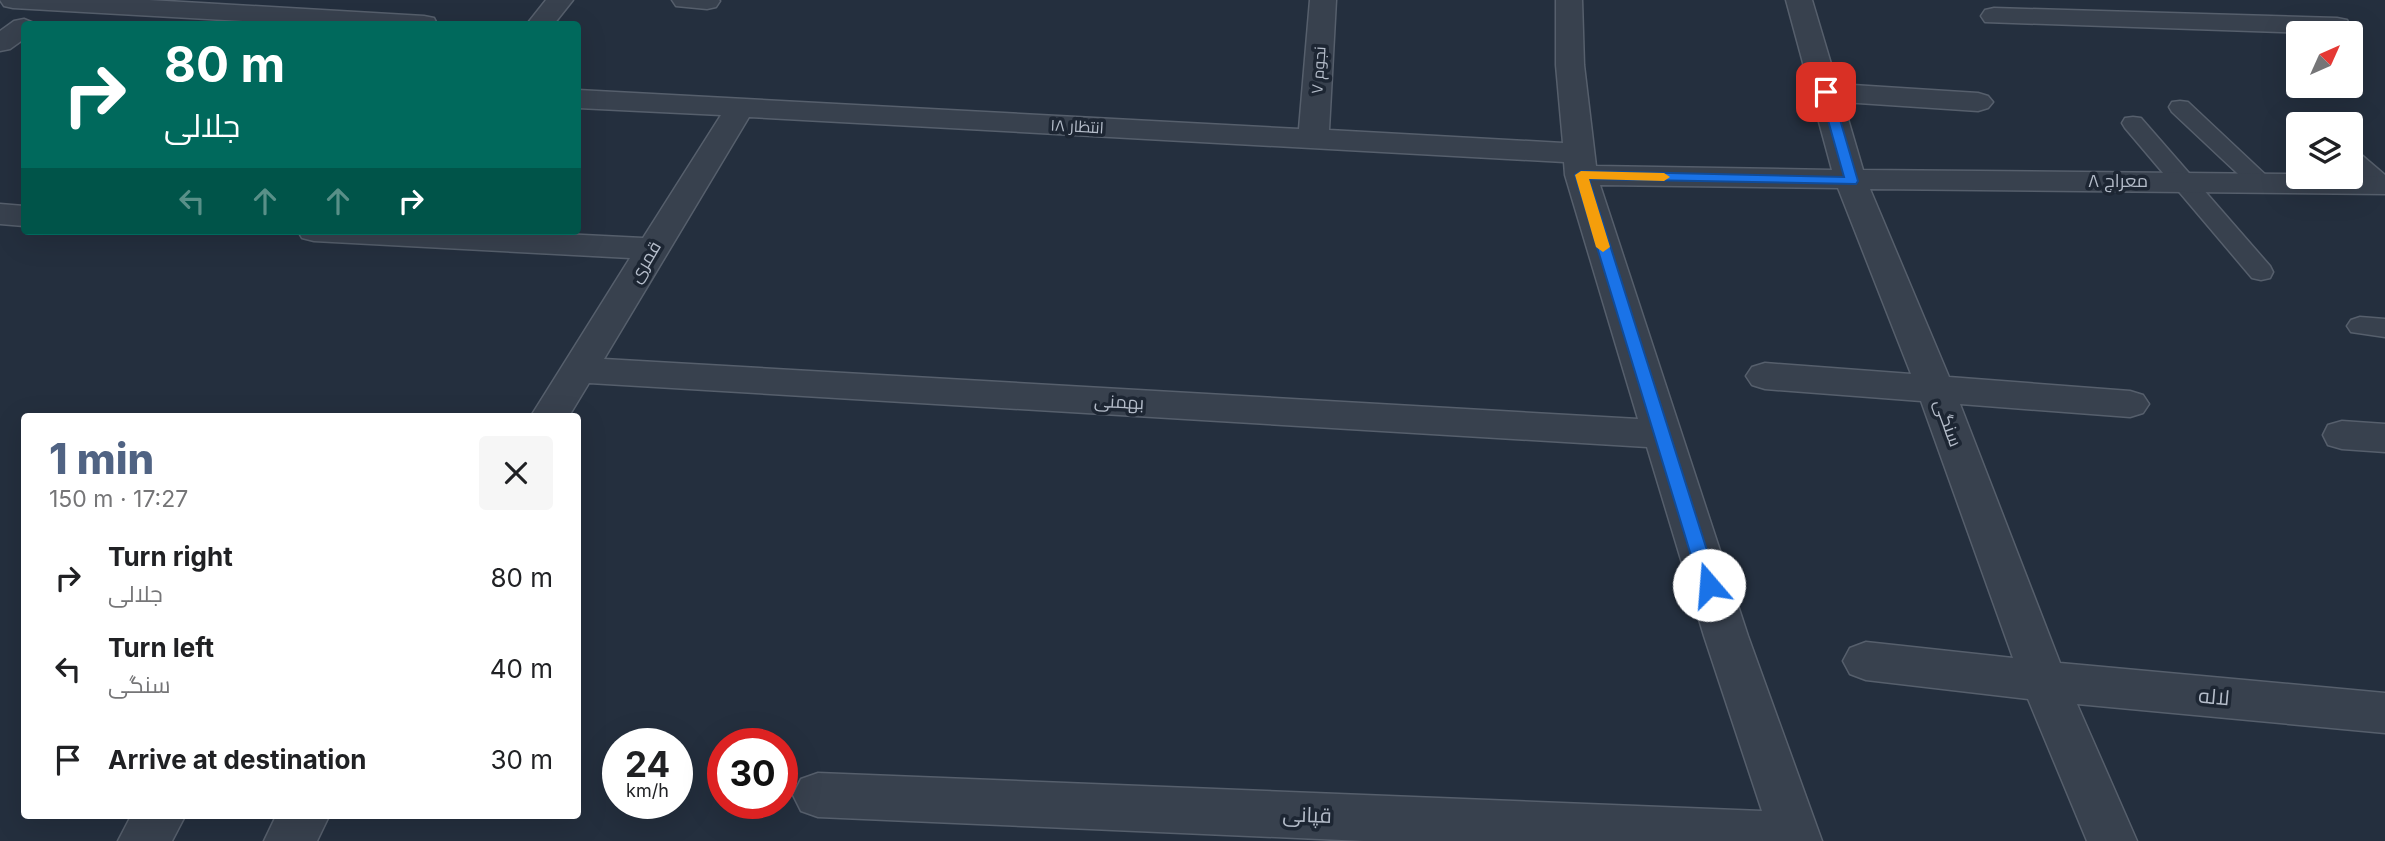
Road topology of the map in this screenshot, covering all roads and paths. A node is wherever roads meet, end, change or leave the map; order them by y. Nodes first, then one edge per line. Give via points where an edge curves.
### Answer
1 (13, 0) edge
2 (560, 0) edge
3 (1322, 0) edge
4 (1569, 0) edge
5 (1799, 0) edge
6 (2120, 0) edge
7 (63, 3) junction
8 (1994, 16) dead end
9 (2140, 20) junction
10 (34, 21) edge
11 (372, 21) edge
12 (542, 21) edge
13 (2286, 24) edge
14 (21, 29) edge
15 (0, 43) edge
16 (1826, 92) junction
17 (581, 99) edge
18 (1978, 102) dead end
19 (2180, 107) dead end
20 (740, 108) junction
21 (2133, 123) dead end
22 (1313, 139) junction
23 (1579, 164) junction
24 (2363, 168) edge
25 (1851, 181) junction
26 (2183, 181) junction
27 (2261, 183) junction
28 (2384, 185) edge
29 (0, 214) edge
30 (21, 216) edge
31 (389, 235) edge
32 (652, 249) junction
33 (2261, 272) dead end
34 (578, 370) junction
35 (1765, 376) dead end
36 (1935, 388) junction
37 (2130, 404) dead end
38 (552, 413) edge
39 (1660, 433) junction
40 (2342, 435) dead end
41 (2385, 438) edge
42 (1866, 661) dead end
43 (2043, 681) junction
44 (2385, 713) edge
45 (818, 795) dead end
46 (158, 819) edge
47 (302, 819) edge
48 (1797, 838) edge
49 (143, 841) edge
50 (289, 841) edge
51 (2112, 841) edge

1 - 7 street
2 - 12 street
3 - 22 street, نجوم ۷
4 - 23 street
5 - 16 street, سنگی
6 - 9 street
7 - 10 street
7 - 11 street
8 - 9 street
9 - 13 street
14 - 15 street
16 - 18 street
16 - 25 street, سنگی
17 - 20 street, انتظار ۱۸
19 - 27 lane
20 - 22 street, انتظار ۱۸
20 - 32 street, قمری
21 - 26 lane
22 - 23 street, انتظار ۱۸
23 - 25 street, معراج ۸
23 - 39 street
24 - 28 lane
25 - 26 street, معراج ۸
25 - 36 street, سنگی
26 - 27 street, معراج ۸
26 - 33 lane
27 - 28 street, معراج ۸
29 - 30 street
31 - 32 street
32 - 34 street, قمری
34 - 38 street, قمری
34 - 39 street, بهمنی
35 - 36 street
36 - 37 street
36 - 43 street, سنگی
39 - 48 street
40 - 41 street
42 - 43 street, لاله
43 - 44 street, لاله
43 - 51 street, سنگی
45 - 48 street, قپانی
46 - 49 street
47 - 50 street

